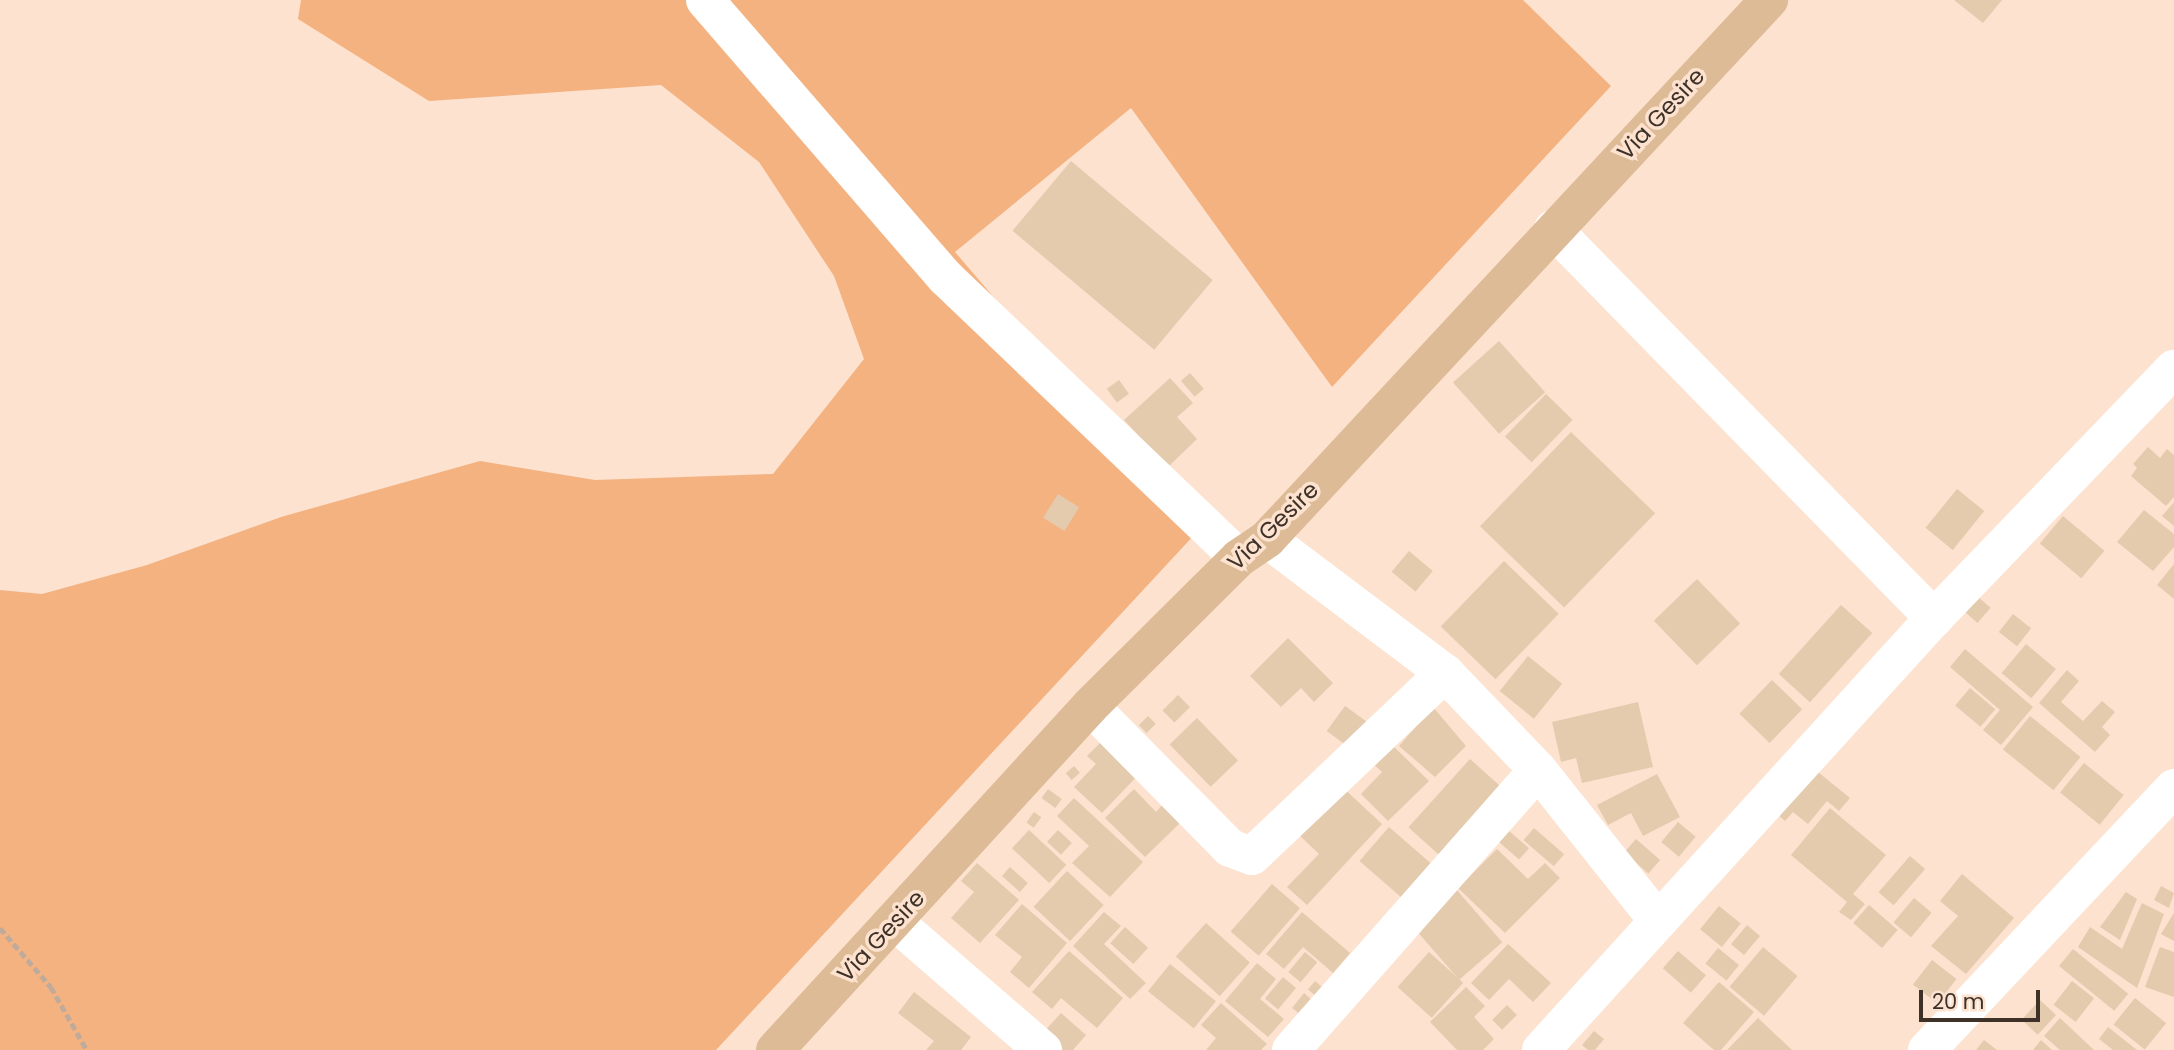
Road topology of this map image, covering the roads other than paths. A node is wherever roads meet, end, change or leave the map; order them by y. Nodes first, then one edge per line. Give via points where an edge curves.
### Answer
1 (705, 0) edge
2 (1769, 0) edge
3 (1553, 229) junction
4 (2174, 369) edge
5 (1253, 548) junction
6 (1934, 618) junction
7 (1445, 673) junction
8 (1090, 706) junction
9 (1538, 770) junction
10 (2174, 788) edge
11 (1658, 921) junction
12 (895, 922) junction
13 (775, 1050) edge
14 (1043, 1050) edge
15 (1291, 1050) edge
16 (1541, 1050) edge
17 (1927, 1050) edge

1 - 5 street via 945,277
2 - 3 main road, Via Gesire
3 - 5 main road, Via Gesire
3 - 6 street
4 - 6 street
5 - 7 street
5 - 8 main road, Via Gesire
6 - 11 street
7 - 8 street via 1252,856 1230,848
7 - 9 street
8 - 12 main road, Via Gesire
9 - 11 street
9 - 15 street
10 - 17 street
11 - 16 street
12 - 13 main road, Via Gesire
12 - 14 street

